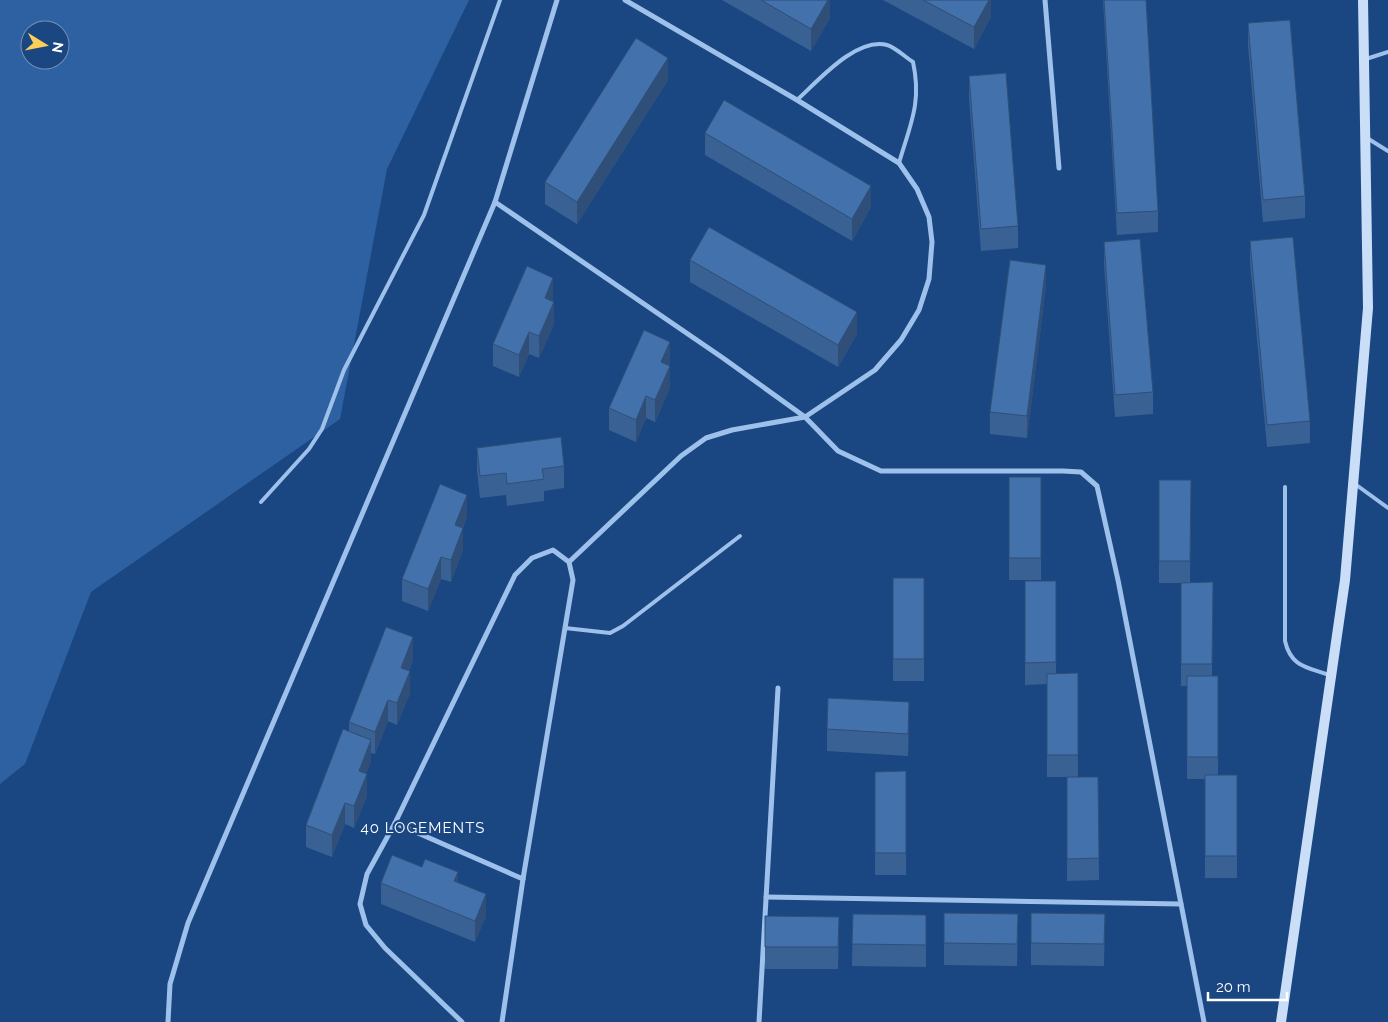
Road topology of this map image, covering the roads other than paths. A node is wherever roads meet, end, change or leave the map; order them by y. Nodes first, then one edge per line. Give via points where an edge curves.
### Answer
1 (500, 0) edge
2 (557, 0) edge
3 (625, 0) edge
4 (1045, 0) edge
5 (1363, 0) edge
6 (1388, 52) edge
7 (1364, 60) junction
8 (798, 100) junction
9 (1365, 136) junction
10 (1388, 151) edge
11 (899, 163) junction
12 (1059, 168) dead end
13 (495, 202) junction
14 (805, 417) junction
15 (1353, 482) junction
16 (1285, 487) dead end
17 (261, 502) dead end
18 (1388, 508) edge
19 (740, 536) dead end
20 (569, 562) junction
21 (565, 628) junction
22 (1332, 676) junction
23 (778, 688) dead end
24 (395, 823) junction
25 (523, 879) junction
26 (766, 897) junction
27 (1181, 904) junction
28 (168, 1022) edge
29 (462, 1022) edge
30 (502, 1022) edge
31 (759, 1022) edge
32 (1204, 1022) edge
33 (1281, 1022) edge

1 - 17 lane via 424,215 344,370 322,429 309,449
2 - 13 street
3 - 8 street
4 - 12 street
5 - 7 main road
6 - 7 lane
7 - 9 main road
8 - 11 street
8 - 11 lane via 847,55 870,45 888,45 913,62 917,80 917,102
9 - 10 lane
9 - 15 main road via 1368,308
11 - 14 street via 917,188 928,217 932,242 929,279 919,310 901,340 875,370
13 - 14 street
13 - 28 street via 188,923 170,984
14 - 20 street via 706,438 681,456
14 - 27 street via 838,450 881,471 1081,472 1097,486
15 - 18 lane
15 - 22 main road via 1345,580
16 - 22 lane via 1285,641 1288,655 1296,663
19 - 21 lane via 623,626 610,632
20 - 21 street via 573,580
20 - 24 street via 553,550 532,558 515,575
21 - 25 street
22 - 33 main road
23 - 26 street
24 - 25 street
24 - 29 street via 368,874 360,904 366,925 385,948
25 - 30 street
26 - 27 street
26 - 31 street
27 - 32 street

